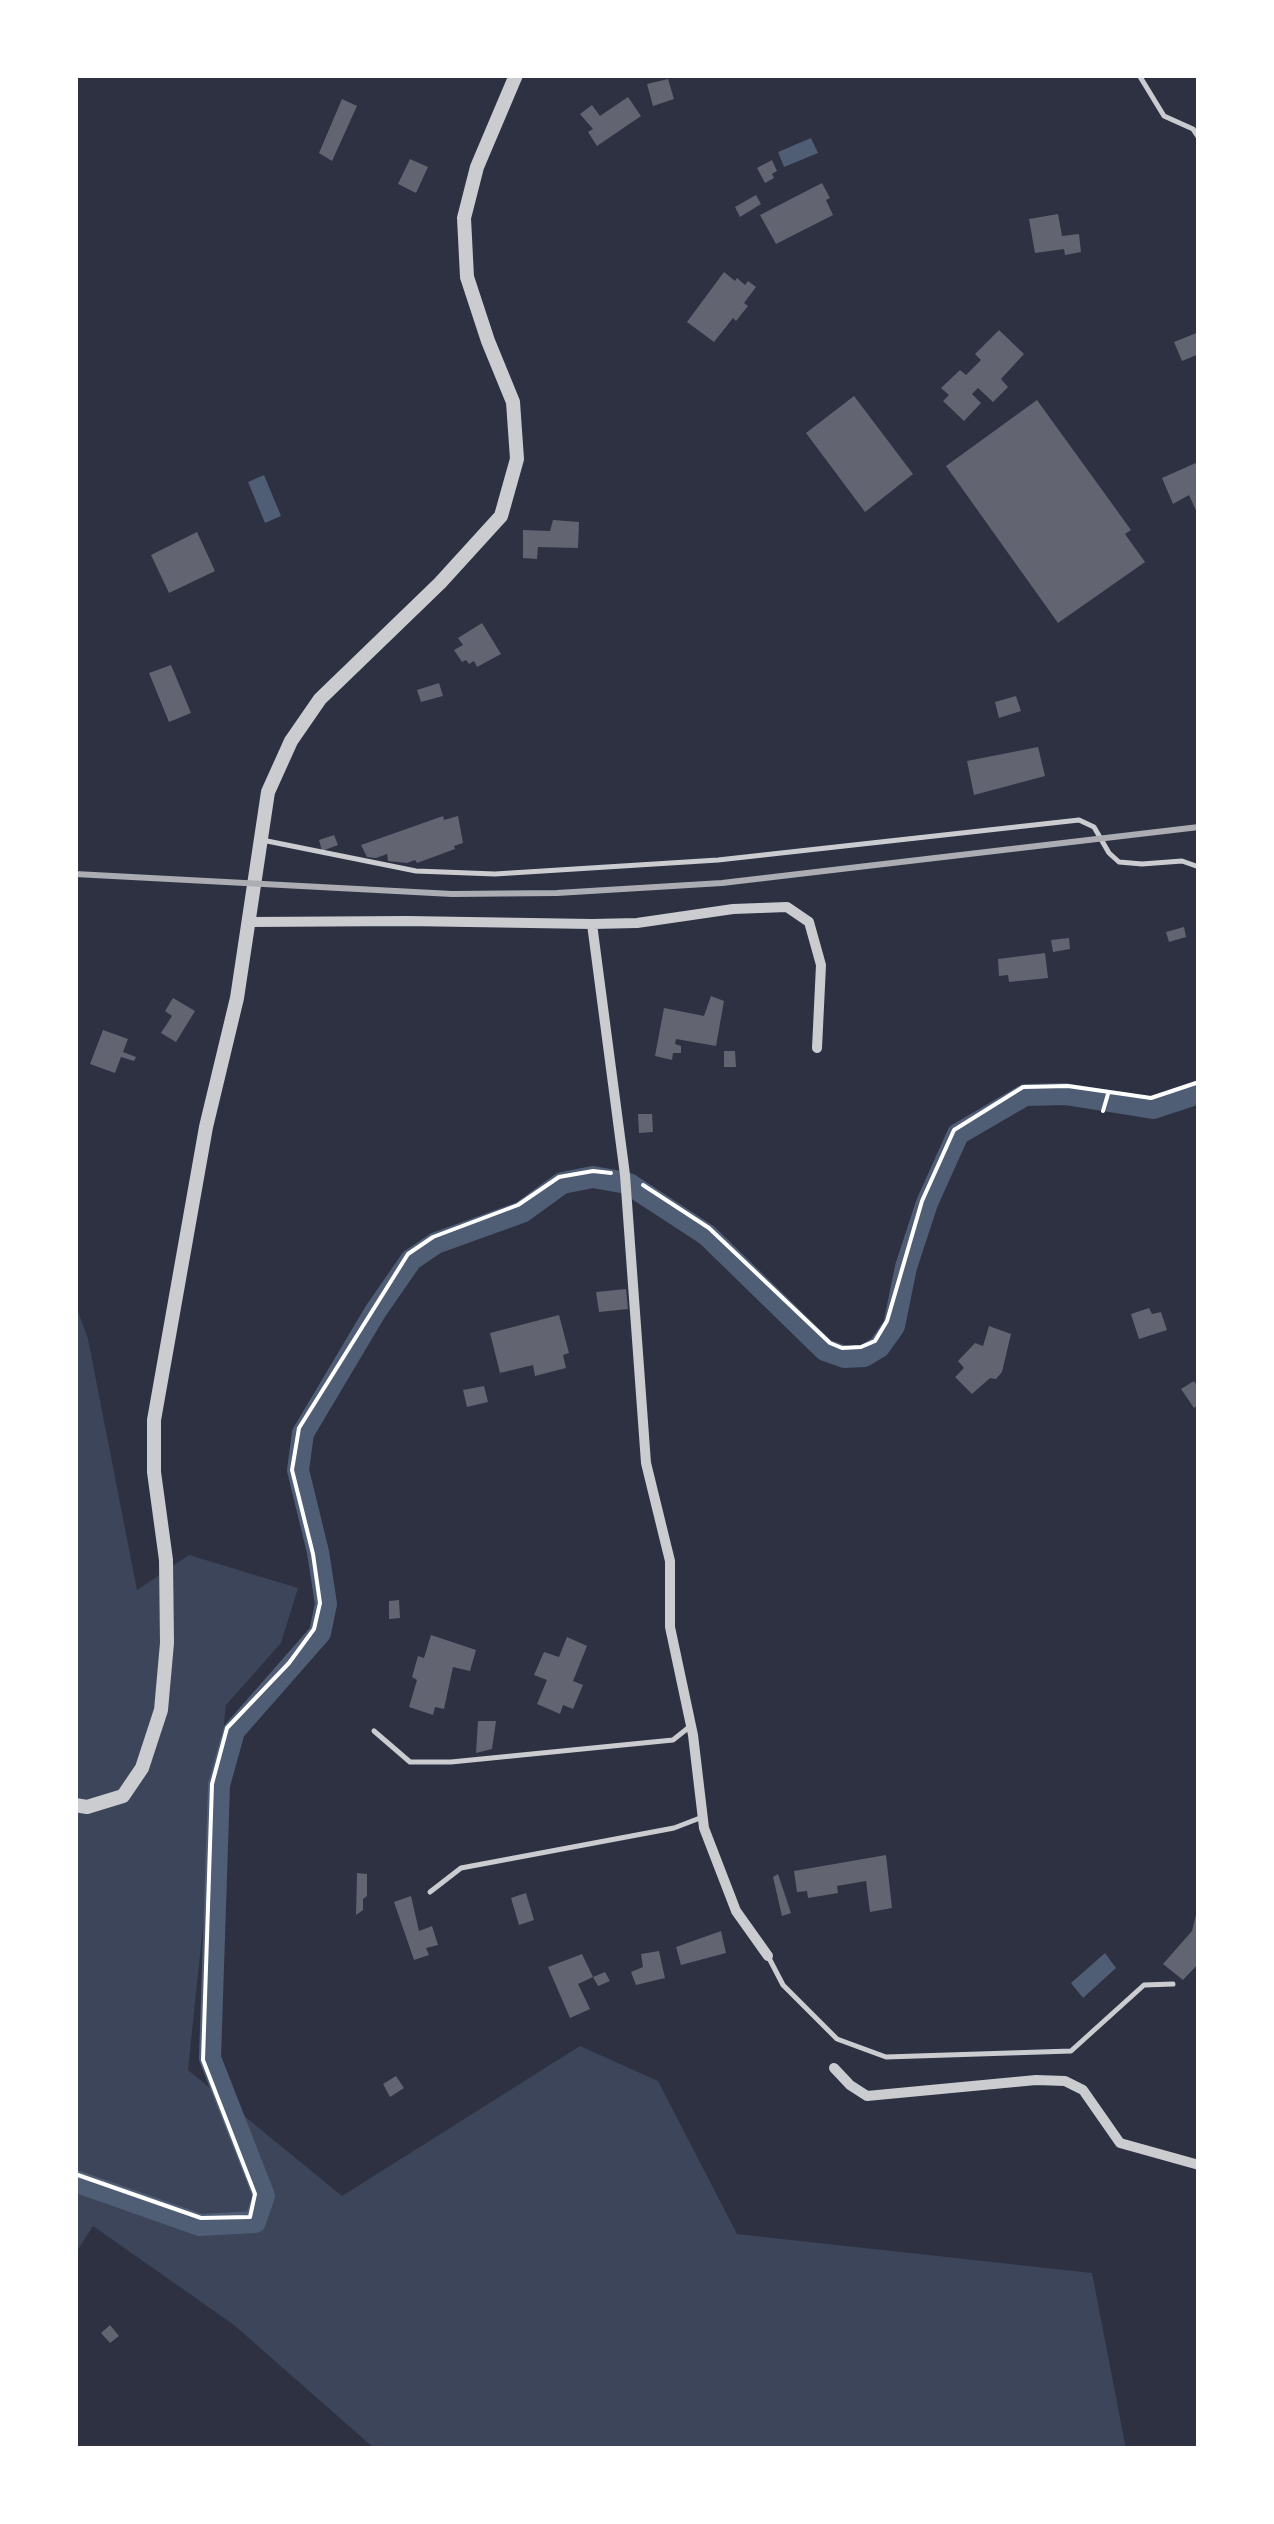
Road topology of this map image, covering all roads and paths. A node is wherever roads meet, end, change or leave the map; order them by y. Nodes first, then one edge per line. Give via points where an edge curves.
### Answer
1 (516, 75) edge
2 (1139, 75) edge
3 (1199, 138) edge
4 (259, 840) junction
5 (1199, 867) edge
6 (250, 922) junction
7 (592, 924) junction
8 (817, 1048) dead end
9 (1199, 1082) edge
10 (1108, 1094) junction
11 (1103, 1111) dead end
12 (625, 1175) junction
13 (691, 1726) junction
14 (374, 1732) dead end
15 (75, 1805) edge
16 (703, 1817) junction
17 (430, 1892) dead end
18 (768, 1956) joint
19 (1173, 1984) dead end
20 (834, 2068) dead end
21 (1199, 2165) edge
22 (75, 2174) edge

1 - 4 street via 477,166 464,218 468,278 513,402 517,459 501,516 302,722 268,792
2 - 3 lane via 1164,116
4 - 5 lane via 416,871 495,874 718,860 1080,820 1119,862
4 - 6 street
6 - 7 street
6 - 15 street via 154,1420 166,1560 161,1710 142,1768 123,1796
7 - 8 street via 787,907 808,922 820,965
7 - 12 street
9 - 10 path via 1152,1098
10 - 11 path
10 - 12 path via 1023,1087 954,1130 922,1200 888,1321 875,1341 861,1347 830,1342 709,1228
12 - 13 street via 646,1463 670,1561 670,1627
12 - 22 path via 593,1170 559,1178 518,1205 408,1254 299,1428 292,1470 318,1587 314,1629 228,1728 212,1784 202,2060 255,2194 250,2217 201,2218
13 - 14 lane via 673,1740 437,1762 410,1762
13 - 16 street
16 - 17 lane via 461,1868
16 - 18 street via 736,1911
18 - 19 lane via 783,1985 837,2038 886,2057 1071,2051 1144,1985
20 - 21 street via 867,2096 1066,2081 1084,2090 1120,2143

